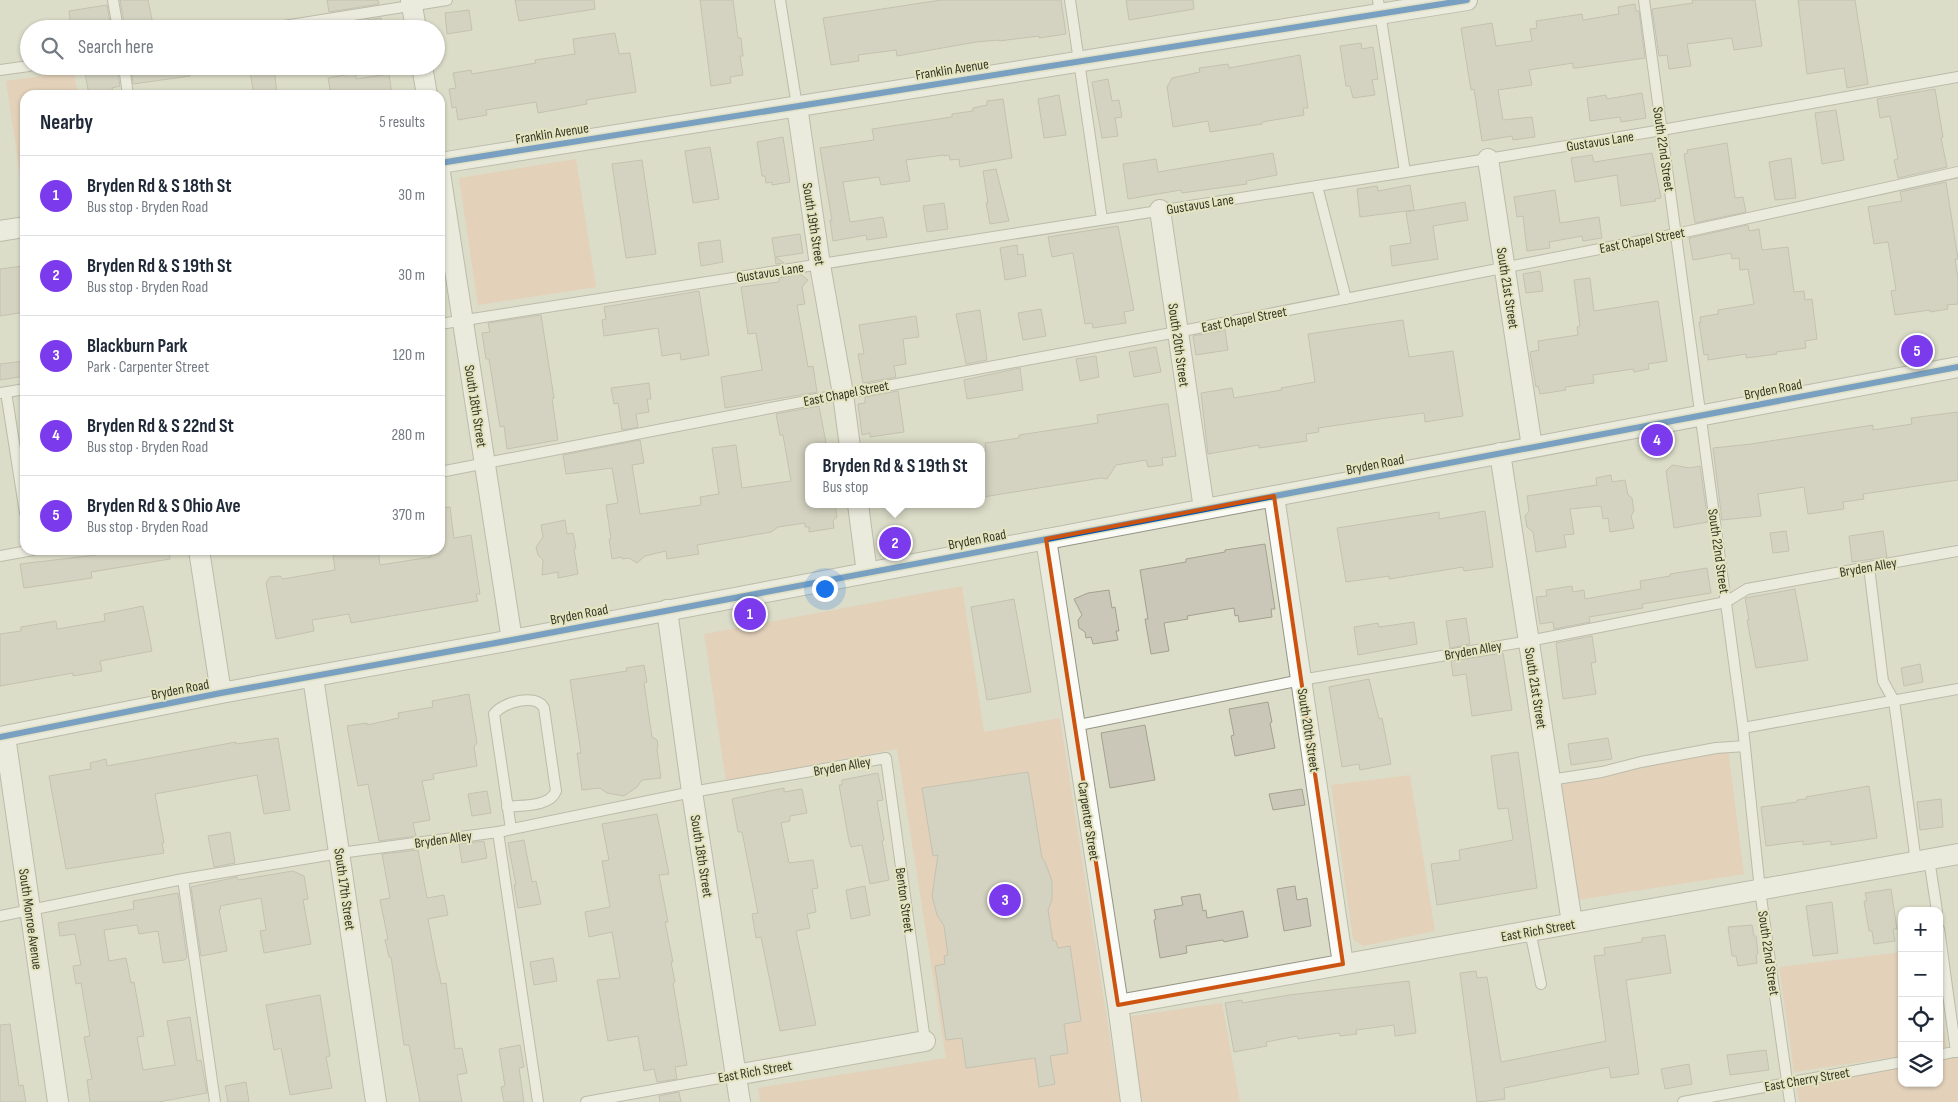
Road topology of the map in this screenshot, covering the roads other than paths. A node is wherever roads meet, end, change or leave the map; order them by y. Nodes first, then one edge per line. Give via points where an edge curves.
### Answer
1 (113, 0) edge
2 (447, 0) edge
3 (780, 0) edge
4 (1070, 0) edge
5 (1467, 0) edge
6 (1644, 0) edge
7 (412, 3) edge
8 (1379, 7) edge
9 (116, 20) edge
10 (316, 20) edge
11 (415, 20) edge
12 (1078, 61) junction
13 (20, 67) edge
14 (0, 70) edge
15 (125, 75) edge
16 (424, 75) edge
17 (1958, 77) edge
18 (127, 90) edge
19 (426, 90) edge
20 (797, 106) junction
21 (1662, 130) junction
22 (1488, 159) junction
23 (445, 162) edge
24 (1405, 172) junction
25 (1958, 172) edge
26 (1317, 186) junction
27 (445, 205) edge
28 (1160, 210) junction
29 (1102, 219) junction
30 (20, 228) edge
31 (0, 231) edge
32 (1676, 234) junction
33 (820, 265) junction
34 (1505, 267) junction
35 (1346, 299) junction
36 (463, 321) junction
37 (445, 323) edge
38 (1178, 332) junction
39 (1958, 367) edge
40 (20, 390) edge
41 (3, 393) edge
42 (843, 394) junction
43 (1700, 415) junction
44 (849, 443) edge
45 (1532, 447) junction
46 (1500, 453) junction
47 (486, 463) junction
48 (445, 471) edge
49 (20, 486) edge
50 (1274, 496) junction
51 (859, 508) edge
52 (1204, 509) junction
53 (1046, 539) junction
54 (1958, 551) edge
55 (20, 552) edge
56 (199, 555) edge
57 (0, 556) edge
58 (1869, 567) junction
59 (867, 573) junction
60 (1726, 602) junction
61 (667, 610) junction
62 (512, 640) junction
63 (1529, 641) junction
64 (313, 677) junction
65 (1301, 680) junction
66 (1958, 689) edge
67 (221, 693) junction
68 (1894, 701) junction
69 (1074, 726) junction
70 (1743, 728) junction
71 (2, 736) edge
72 (1745, 746) junction
73 (886, 758) joint
74 (1550, 780) junction
75 (692, 792) junction
76 (508, 807) junction
77 (511, 829) junction
78 (498, 832) junction
79 (340, 853) junction
80 (1958, 854) edge
81 (1923, 861) junction
82 (183, 879) junction
83 (1760, 890) junction
84 (1936, 907) edge
85 (30, 910) junction
86 (0, 916) edge
87 (1572, 924) junction
88 (1530, 931) junction
89 (1942, 952) edge
90 (1343, 964) junction
91 (1542, 984) dead end
92 (1118, 1005) junction
93 (925, 1041) joint
94 (1957, 1052) edge
95 (1943, 1054) edge
96 (1898, 1063) edge
97 (736, 1075) junction
98 (1787, 1083) junction
99 (58, 1102) edge
100 (216, 1102) edge
101 (376, 1102) edge
102 (538, 1102) edge
103 (586, 1102) edge
104 (740, 1102) edge
105 (1131, 1102) edge
106 (1683, 1102) edge
107 (1790, 1102) edge

1 - 9 lane
2 - 7 lane
3 - 20 lane, South 19th Street
4 - 12 lane
5 - 8 street, Franklin Avenue
6 - 21 lane, South 22nd Street
7 - 10 lane
7 - 11 street
8 - 12 street, Franklin Avenue
8 - 24 lane
12 - 20 street, Franklin Avenue
12 - 29 lane
13 - 14 lane
15 - 18 lane
16 - 19 street
17 - 21 lane, Gustavus Lane
20 - 23 street, Franklin Avenue
20 - 33 street, South 19th Street
21 - 22 lane, Gustavus Lane
21 - 32 lane, South 22nd Street
22 - 24 lane, Gustavus Lane
22 - 34 street, South 21st Street
24 - 26 lane, Gustavus Lane
25 - 32 lane, East Chapel Street
26 - 28 lane, Gustavus Lane
26 - 35 lane
27 - 36 street, South 18th Street
28 - 29 lane, Gustavus Lane
28 - 38 street, South 20th Street
29 - 33 lane, Gustavus Lane
30 - 31 street
32 - 34 lane, East Chapel Street
32 - 43 lane, South 22nd Street
33 - 36 lane, Gustavus Lane
33 - 42 street, South 19th Street
34 - 35 lane, East Chapel Street
34 - 45 street, South 21st Street
35 - 38 lane, East Chapel Street
36 - 37 lane, Gustavus Lane
36 - 47 street, South 18th Street
38 - 42 lane, East Chapel Street
38 - 52 street, South 20th Street
39 - 43 street, Bryden Road
40 - 41 lane
41 - 49 lane
42 - 44 street, South 19th Street
42 - 47 lane, East Chapel Street
43 - 45 street, Bryden Road
43 - 60 lane, South 22nd Street
45 - 46 street, Bryden Road
46 - 50 street, Bryden Road
46 - 63 street, South 21st Street
47 - 48 lane, East Chapel Street
47 - 62 street, South 18th Street
50 - 52 street, Bryden Road
50 - 65 street, South 20th Street
51 - 59 street
52 - 53 street, Bryden Road
53 - 59 street, Bryden Road
53 - 69 street, Carpenter Street
54 - 58 lane, Bryden Alley
55 - 57 lane
56 - 67 street
58 - 60 lane, Bryden Alley via 1747,589
58 - 68 lane via 1883,681
59 - 61 street, Bryden Road
60 - 63 lane, Bryden Alley
60 - 70 lane, South 22nd Street
61 - 62 street, Bryden Road
61 - 75 street, South 18th Street
62 - 64 street, Bryden Road
63 - 65 lane, Bryden Alley
63 - 74 street, South 21st Street
64 - 67 street, Bryden Road
64 - 79 street, South 17th Street
65 - 69 lane, Bryden Alley
65 - 90 street, South 20th Street
66 - 68 lane
67 - 71 street, Bryden Road
68 - 70 lane
68 - 81 lane
69 - 92 street, Carpenter Street
70 - 72 lane, South 22nd Street
71 - 85 street, South Monroe Avenue
72 - 74 lane via 1716,748
72 - 83 lane, South 22nd Street
73 - 75 lane, Bryden Alley
73 - 93 lane, Benton Street
74 - 87 street, South 21st Street
75 - 77 lane, Bryden Alley
75 - 97 street, South 18th Street
76 - 76 lane via 494,714 505,704 535,700 544,708 556,791 548,801
76 - 77 lane
77 - 78 lane, Bryden Alley
78 - 79 lane, Bryden Alley
78 - 102 lane
79 - 82 lane, Bryden Alley
79 - 101 street, South 17th Street
80 - 81 street, East Rich Street
81 - 83 street, East Rich Street
81 - 84 lane
82 - 85 lane, Bryden Alley
82 - 100 lane
83 - 87 street, East Rich Street
83 - 98 lane, South 22nd Street
85 - 86 lane, Bryden Alley
85 - 99 street, South Monroe Avenue
87 - 88 street, East Rich Street
88 - 90 street, East Rich Street
88 - 91 lane
89 - 94 lane
90 - 92 street, East Rich Street
92 - 105 street, Carpenter Street
93 - 97 street, East Rich Street
94 - 95 lane
96 - 98 lane, East Cherry Street
97 - 103 lane, East Rich Street
97 - 104 street, South 18th Street
98 - 106 lane, East Cherry Street
98 - 107 lane, South 22nd Street

